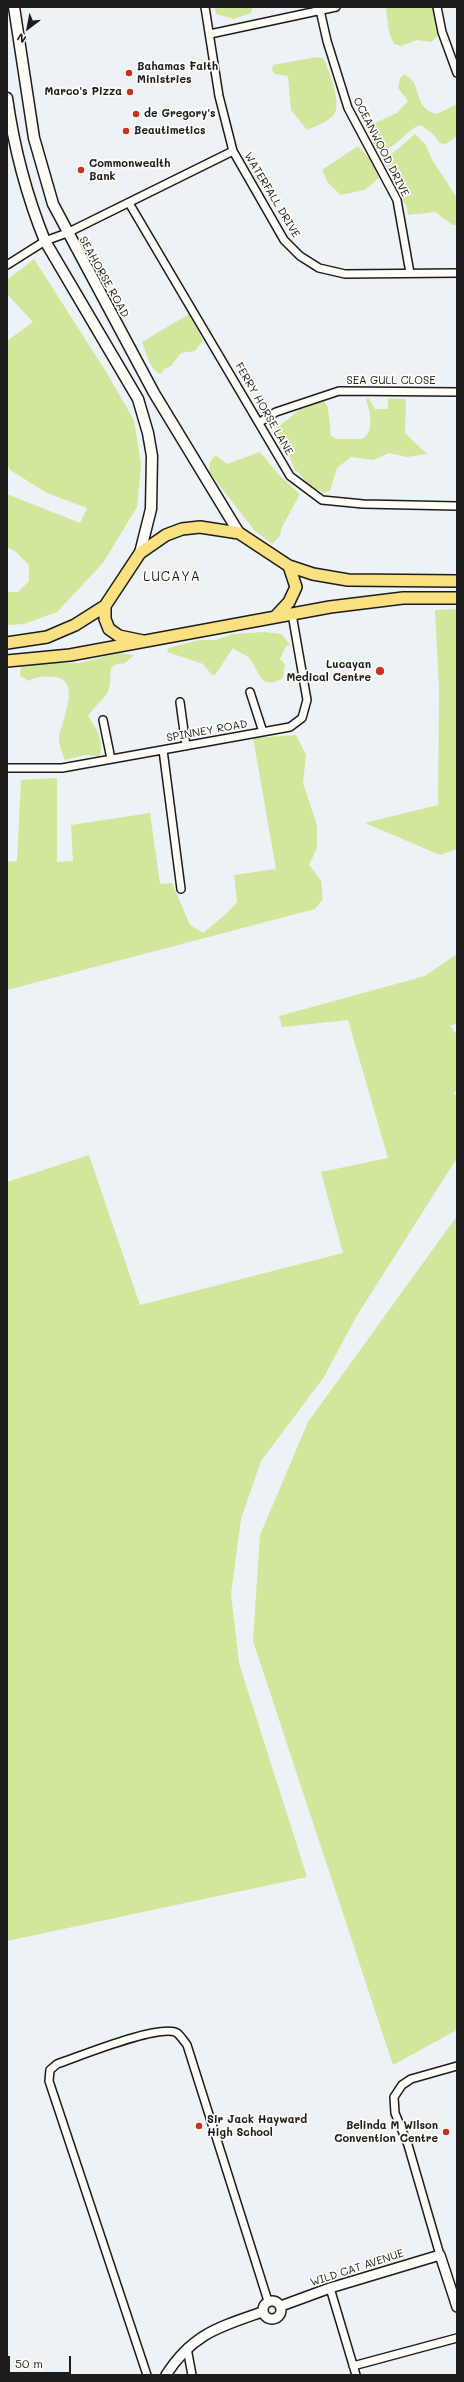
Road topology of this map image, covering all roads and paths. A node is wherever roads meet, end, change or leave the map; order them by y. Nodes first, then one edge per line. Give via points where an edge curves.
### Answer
1 (14, 7) edge
2 (205, 7) edge
3 (336, 7) edge
4 (437, 7) edge
5 (320, 10) junction
6 (210, 34) junction
7 (457, 73) edge
8 (7, 98) edge
9 (233, 152) junction
10 (129, 203) junction
11 (67, 233) junction
12 (46, 241) junction
13 (7, 265) edge
14 (410, 273) junction
15 (457, 273) edge
16 (457, 392) edge
17 (260, 422) junction
18 (457, 506) edge
19 (239, 533) junction
20 (140, 553) junction
21 (289, 566) junction
22 (457, 581) edge
23 (457, 598) edge
24 (105, 606) junction
25 (292, 614) junction
26 (275, 617) junction
27 (143, 640) junction
28 (7, 643) edge
29 (7, 661) edge
30 (250, 692) dead end
31 (180, 702) dead end
32 (103, 720) dead end
33 (263, 732) junction
34 (186, 746) junction
35 (163, 750) junction
36 (112, 759) junction
37 (7, 768) edge
38 (182, 889) dead end
39 (457, 2066) edge
40 (440, 2255) junction
41 (330, 2288) junction
42 (268, 2301) junction
43 (281, 2306) junction
44 (457, 2307) edge
45 (262, 2312) junction
46 (457, 2338) edge
47 (187, 2348) junction
48 (353, 2366) junction
49 (147, 2375) edge
50 (166, 2375) edge
51 (192, 2375) edge
52 (356, 2375) edge

1 - 11 main road, SEAHORSE ROAD via 34,138 53,204
2 - 6 street, WATERFALL DRIVE
3 - 5 street
4 - 7 street via 442,32
5 - 6 street
5 - 14 street, OCEANWOOD DRIVE via 326,41 348,108 397,200
6 - 9 street, WATERFALL DRIVE via 219,96
8 - 12 main road via 14,146 34,213
9 - 10 street
9 - 14 street, WATERFALL DRIVE via 284,240 300,256 319,268 345,274
10 - 11 street
10 - 17 street, FERRY HORSE LANE
11 - 12 street
11 - 19 main road, SEAHORSE ROAD via 154,393
12 - 13 street
12 - 20 main road via 138,399 152,456 151,509
14 - 15 street, WATERFALL DRIVE
16 - 17 street, SEA GULL CLOSE via 339,391 276,412
17 - 18 street, FERRY HORSE LANE via 273,450 290,476 322,500 363,504
19 - 20 main road via 200,527 182,529 166,535
19 - 21 main road
20 - 24 main road
21 - 22 main road via 313,574 348,580
21 - 26 main road via 296,587 289,602
23 - 25 main road via 404,598
24 - 27 main road via 105,619 109,629 119,636
24 - 28 main road via 75,625 47,637
25 - 26 main road
25 - 33 street, SPINNEY ROAD via 307,700 302,718 290,727
26 - 27 main road
27 - 29 main road via 70,655
30 - 33 street
31 - 34 street
32 - 36 street
33 - 34 street, SPINNEY ROAD
34 - 35 street, SPINNEY ROAD
35 - 36 street, SPINNEY ROAD
35 - 38 street
36 - 37 street, SPINNEY ROAD via 62,768
39 - 40 street via 411,2079 402,2085 394,2097 395,2114 408,2146
40 - 41 street, WILD CAT AVENUE
40 - 44 street
41 - 43 street, WILD CAT AVENUE
41 - 48 street
42 - 43 street via 276,2301
42 - 45 street via 263,2305
42 - 49 street via 192,2060 187,2045 180,2037 176,2033 166,2031 148,2033 57,2064 50,2070 49,2081
43 - 45 street via 278,2318 272,2320 266,2318
45 - 47 street via 216,2328
46 - 48 street
47 - 50 street
47 - 51 street
48 - 52 street

